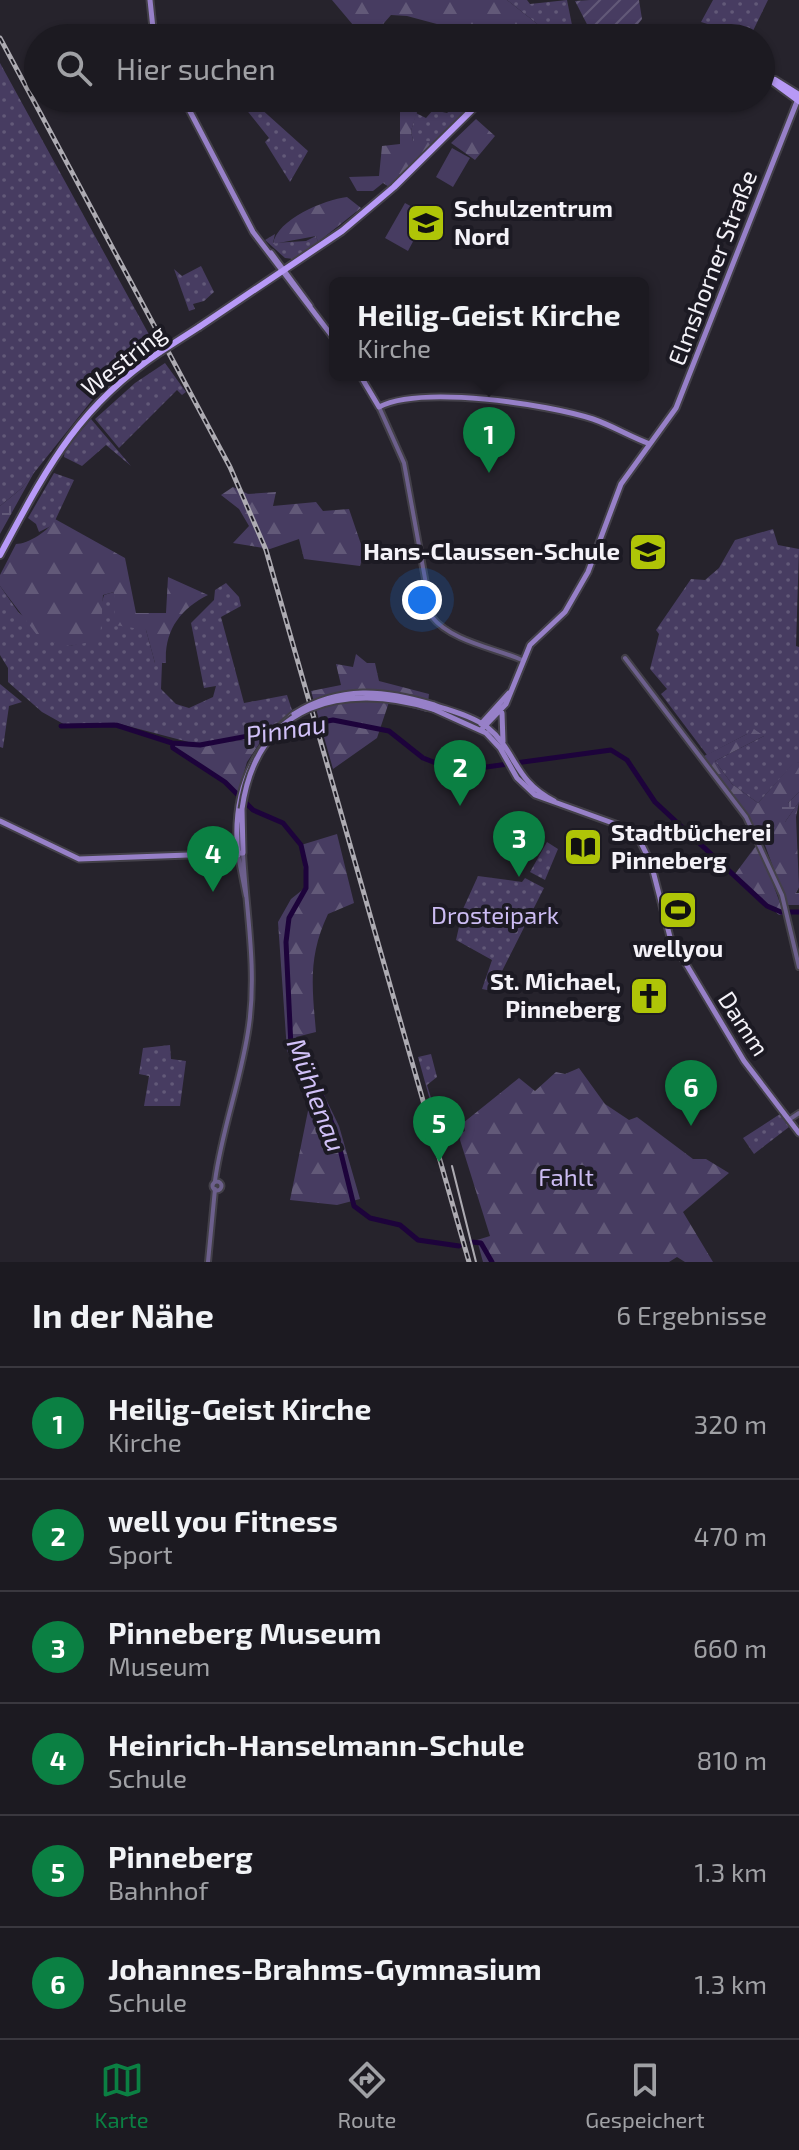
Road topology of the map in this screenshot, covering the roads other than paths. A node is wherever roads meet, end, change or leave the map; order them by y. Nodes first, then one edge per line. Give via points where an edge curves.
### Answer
1 (150, 0) edge
2 (153, 24) edge
3 (775, 82) edge
4 (799, 98) edge
5 (190, 112) edge
6 (470, 112) edge
7 (258, 241) junction
8 (314, 252) junction
9 (278, 261) junction
10 (284, 273) junction
11 (329, 332) edge
12 (364, 381) edge
13 (379, 407) junction
14 (651, 444) junction
15 (0, 555) edge
16 (625, 658) dead end
17 (522, 660) junction
18 (509, 693) junction
19 (503, 709) junction
20 (481, 726) junction
21 (504, 747) junction
22 (507, 757) junction
23 (0, 821) edge
24 (239, 853) junction
25 (799, 967) edge
26 (799, 1113) edge
27 (790, 1119) junction
28 (799, 1133) edge
29 (208, 1262) edge

1 - 2 main road
3 - 4 main road
4 - 14 main road, Elmshorner Straße via 686,386
5 - 7 main road
6 - 8 main road, Westring via 394,187
7 - 9 main road
7 - 10 main road
8 - 9 main road via 293,263
8 - 10 main road, Westring
9 - 10 main road
10 - 11 main road
10 - 15 main road, Westring, bridge via 113,385 47,466
12 - 13 main road
13 - 14 main road via 410,398 512,402 578,415
13 - 17 street via 404,463 432,617 465,638
14 - 17 main road, Elmshorner Straße via 621,484 589,570 565,612 530,645
16 - 25 street via 763,847 786,908
17 - 18 main road, Elmshorner Straße
18 - 19 main road, Elmshorner Straße
18 - 20 main road, Elmshorner Straße
19 - 20 main road, Elmshorner Straße
19 - 21 main road, Elmshorner Straße via 499,726
20 - 21 main road
20 - 22 main road
20 - 24 main road, bridge via 433,707 369,695 339,698 305,711 262,751 249,778 240,808
21 - 22 main road
22 - 27 main road, Damm via 522,781 546,799 624,828 642,844 667,929 735,1047
23 - 24 main road via 79,859
24 - 29 street via 252,948 249,1027 218,1168 222,1186 216,1190
26 - 27 street
27 - 28 main road, Damm

